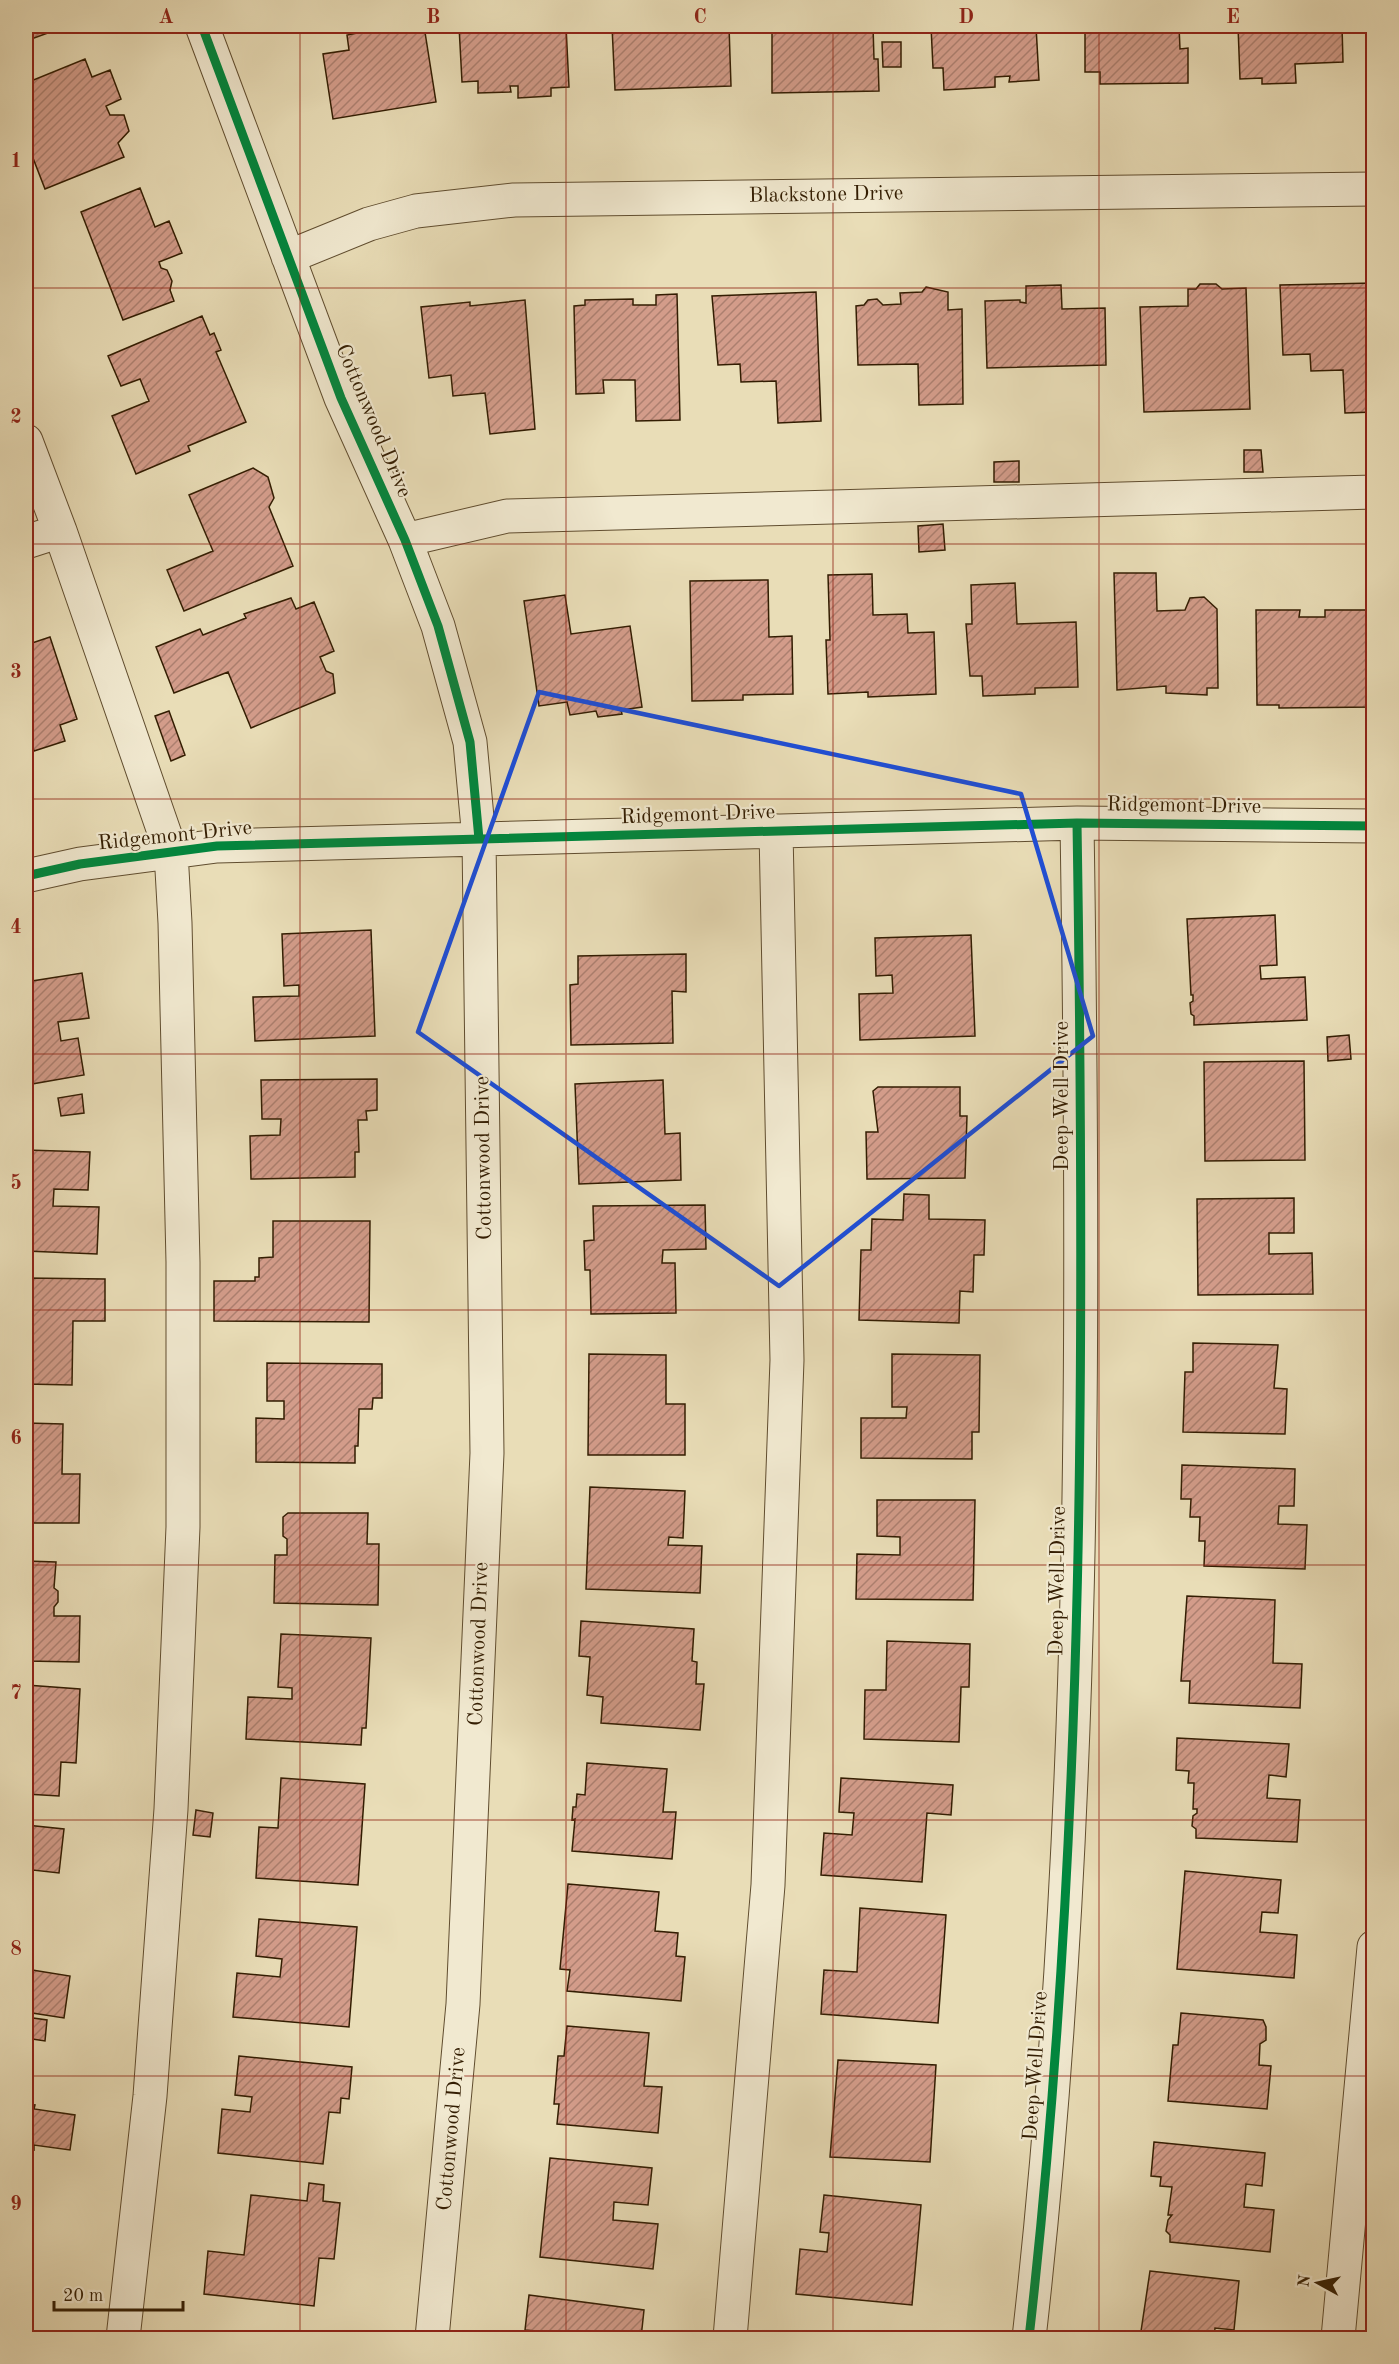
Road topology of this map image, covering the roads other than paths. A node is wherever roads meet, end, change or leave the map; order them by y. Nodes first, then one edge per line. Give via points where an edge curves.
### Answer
1 (202, 26) edge
2 (1374, 189) edge
3 (288, 257) junction
4 (26, 441) edge
5 (1374, 492) edge
6 (60, 531) junction
7 (405, 540) junction
8 (26, 542) edge
9 (1077, 823) junction
10 (1374, 826) edge
11 (776, 831) junction
12 (479, 839) junction
13 (171, 852) junction
14 (26, 876) edge
15 (1374, 1947) edge
16 (123, 2338) edge
17 (432, 2338) edge
18 (730, 2338) edge
19 (1029, 2338) edge
20 (1338, 2338) edge

1 - 3 street, Cottonwood Drive
2 - 3 street, Blackstone Drive via 514,200 416,211 369,224
3 - 7 street, Cottonwood Drive via 340,398
4 - 6 street
5 - 7 street via 507,516
6 - 8 street
6 - 13 street
7 - 12 street, Cottonwood Drive via 438,626 470,742
9 - 10 street, Ridgemont Drive
9 - 11 street, Ridgemont Drive
9 - 19 street, Deep Well Drive via 1080,1257 1070,1818 1045,2200
11 - 12 street, Ridgemont Drive
11 - 18 street via 787,1359 768,1885
12 - 13 street, Ridgemont Drive via 218,846
12 - 17 street, Cottonwood Drive via 487,1453 463,2004
13 - 14 street, Ridgemont Drive via 80,864
13 - 16 street via 183,1262 183,1527 171,1809 150,2096
15 - 20 street

